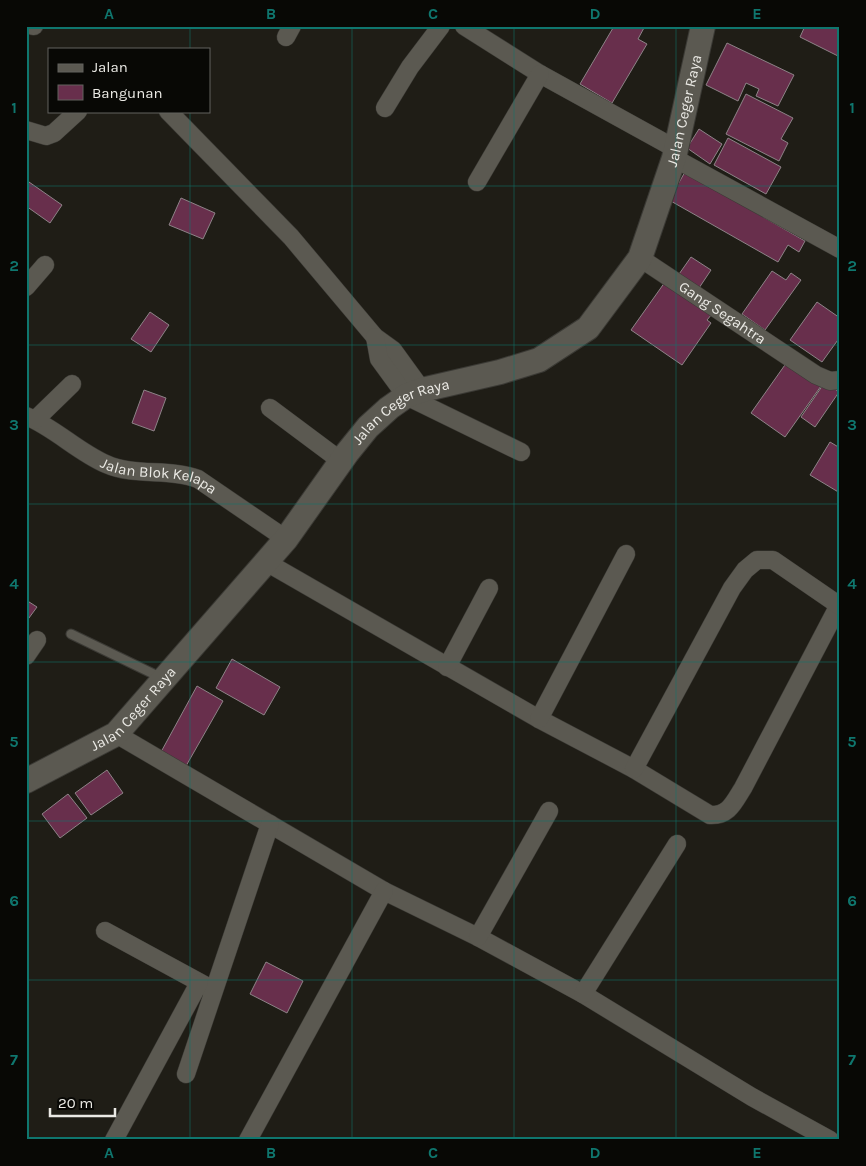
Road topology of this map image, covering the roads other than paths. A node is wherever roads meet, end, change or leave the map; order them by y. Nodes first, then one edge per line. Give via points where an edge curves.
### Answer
1 (442, 26) edge
2 (464, 26) edge
3 (699, 28) edge
4 (540, 74) junction
5 (385, 108) dead end
6 (77, 112) edge
7 (169, 112) edge
8 (26, 130) edge
9 (675, 153) junction
10 (477, 182) dead end
11 (840, 249) edge
12 (640, 258) junction
13 (45, 265) dead end
14 (26, 287) edge
15 (840, 380) edge
16 (72, 384) dead end
17 (418, 397) junction
18 (270, 408) dead end
19 (31, 418) edge
20 (521, 452) dead end
21 (341, 462) junction
22 (286, 539) junction
23 (626, 554) dead end
24 (266, 562) junction
25 (490, 588) dead end
26 (839, 605) edge
27 (71, 634) dead end
28 (37, 640) dead end
29 (26, 656) edge
30 (447, 667) junction
31 (164, 679) junction
32 (539, 719) junction
33 (116, 734) junction
34 (634, 769) junction
35 (26, 781) edge
36 (548, 810) dead end
37 (270, 824) junction
38 (677, 844) dead end
39 (384, 891) junction
40 (105, 932) dead end
41 (478, 937) junction
42 (206, 986) junction
43 (582, 994) junction
44 (186, 1074) dead end
45 (114, 1140) edge
46 (248, 1140) edge
47 (830, 1140) edge

1 - 5 street via 410,67
2 - 4 street
3 - 9 main road, Jalan Ceger Raya
4 - 9 street
4 - 10 street
6 - 8 street via 54,133 46,136
7 - 17 street via 291,237 374,337 393,350
9 - 11 street
9 - 12 main road, Jalan Ceger Raya
12 - 15 street, Gang Segahtra via 822,378
12 - 17 main road, Jalan Ceger Raya via 588,328 564,345 539,360
13 - 14 street
16 - 19 street
17 - 20 street
17 - 21 main road, Jalan Ceger Raya via 368,427
18 - 21 street
19 - 22 street, Jalan Blok Kelapa via 107,465 198,478
21 - 22 main road, Jalan Ceger Raya
22 - 24 main road, Jalan Ceger Raya
23 - 32 street
24 - 30 street
24 - 31 main road, Jalan Ceger Raya
25 - 30 street
26 - 34 street via 773,560 757,560 732,588
26 - 34 street via 728,811 720,815 704,812
27 - 31 lane
28 - 29 street
30 - 32 street
31 - 33 main road, Jalan Ceger Raya
32 - 34 street
33 - 35 main road, Jalan Ceger Raya
33 - 37 street
36 - 41 street
37 - 39 street
37 - 42 street
38 - 43 street
39 - 41 street
39 - 46 street
40 - 42 street
41 - 43 street
42 - 44 street
42 - 45 street
43 - 47 street via 752,1097

